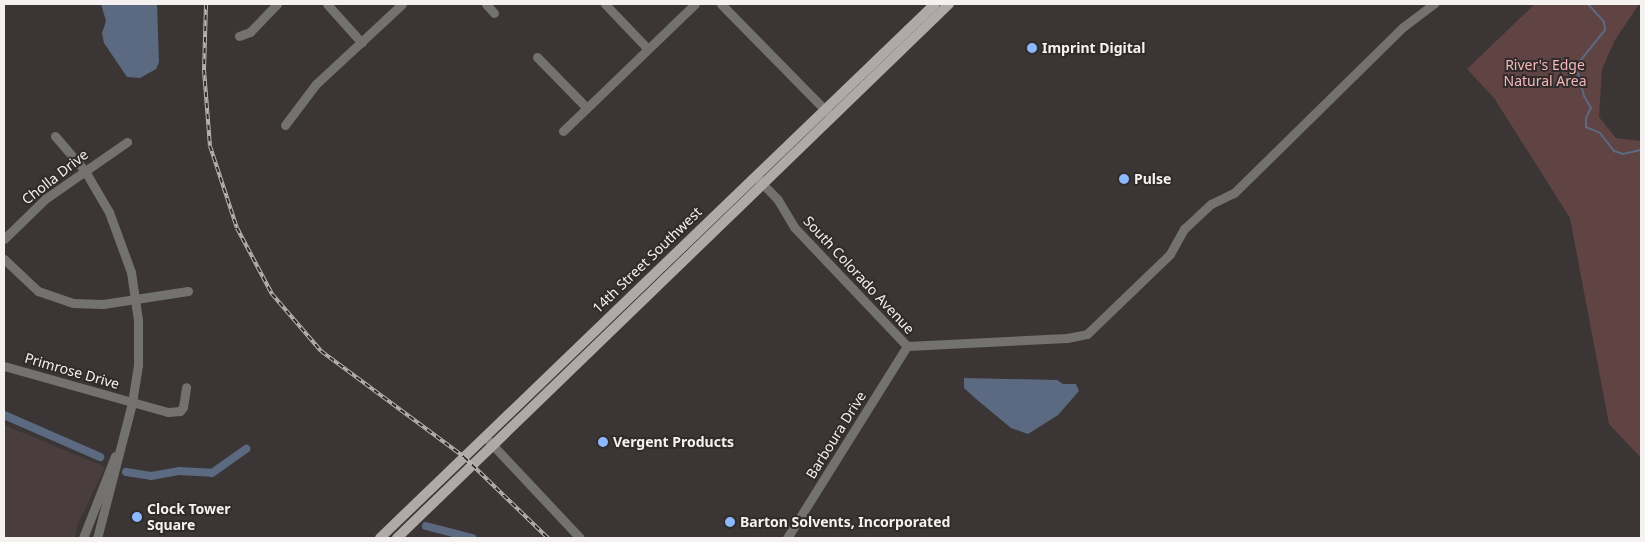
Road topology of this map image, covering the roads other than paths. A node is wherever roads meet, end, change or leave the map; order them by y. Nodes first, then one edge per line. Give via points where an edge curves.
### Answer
1 (277, 4) edge
2 (326, 4) edge
3 (402, 4) edge
4 (486, 4) edge
5 (605, 4) edge
6 (694, 4) edge
7 (721, 4) edge
8 (934, 4) edge
9 (949, 4) edge
10 (1434, 4) edge
11 (494, 13) dead end
12 (239, 36) dead end
13 (362, 43) junction
14 (648, 48) junction
15 (537, 57) dead end
16 (587, 108) junction
17 (824, 109) junction
18 (831, 117) junction
19 (285, 125) dead end
20 (563, 131) dead end
21 (55, 136) dead end
22 (127, 142) dead end
23 (85, 171) junction
24 (754, 176) junction
25 (762, 184) junction
26 (4, 239) edge
27 (4, 259) edge
28 (188, 291) dead end
29 (136, 298) junction
30 (908, 346) junction
31 (4, 366) edge
32 (186, 387) dead end
33 (132, 403) junction
34 (484, 436) junction
35 (492, 445) junction
36 (119, 449) junction
37 (82, 538) edge
38 (97, 538) edge
39 (380, 538) edge
40 (396, 538) edge
41 (580, 538) edge
42 (787, 538) edge

1 - 12 street via 250,32
2 - 13 street
3 - 13 street
4 - 11 street
5 - 14 street
6 - 14 street
7 - 17 street
8 - 17 main road, 14th Street Southwest
9 - 18 main road, 14th Street Southwest
10 - 30 street via 1403,27 1234,192 1211,204 1184,229 1170,254 1087,334 1067,338
13 - 19 street via 316,84
14 - 16 street
15 - 16 street
16 - 20 street
17 - 18 street
17 - 24 main road, 14th Street Southwest
18 - 25 main road, 14th Street Southwest
21 - 23 street
22 - 23 street, Cholla Drive
23 - 26 street, Cholla Drive via 45,199
23 - 29 street via 118,233
24 - 25 street, South Colorado Avenue
24 - 34 main road, 14th Street Southwest
25 - 30 street, South Colorado Avenue via 778,200 794,227
25 - 35 main road, 14th Street Southwest
27 - 29 street via 31,286 60,300 95,305
28 - 29 street
29 - 33 street via 138,356
30 - 42 street, Barboura Drive
31 - 33 street, Primrose Drive
32 - 33 street, Primrose Drive via 186,402 180,411 168,412
33 - 36 street
34 - 35 street
34 - 39 main road, 14th Street Southwest
35 - 40 main road, 14th Street Southwest
35 - 41 street
36 - 37 street via 107,470
36 - 38 street

